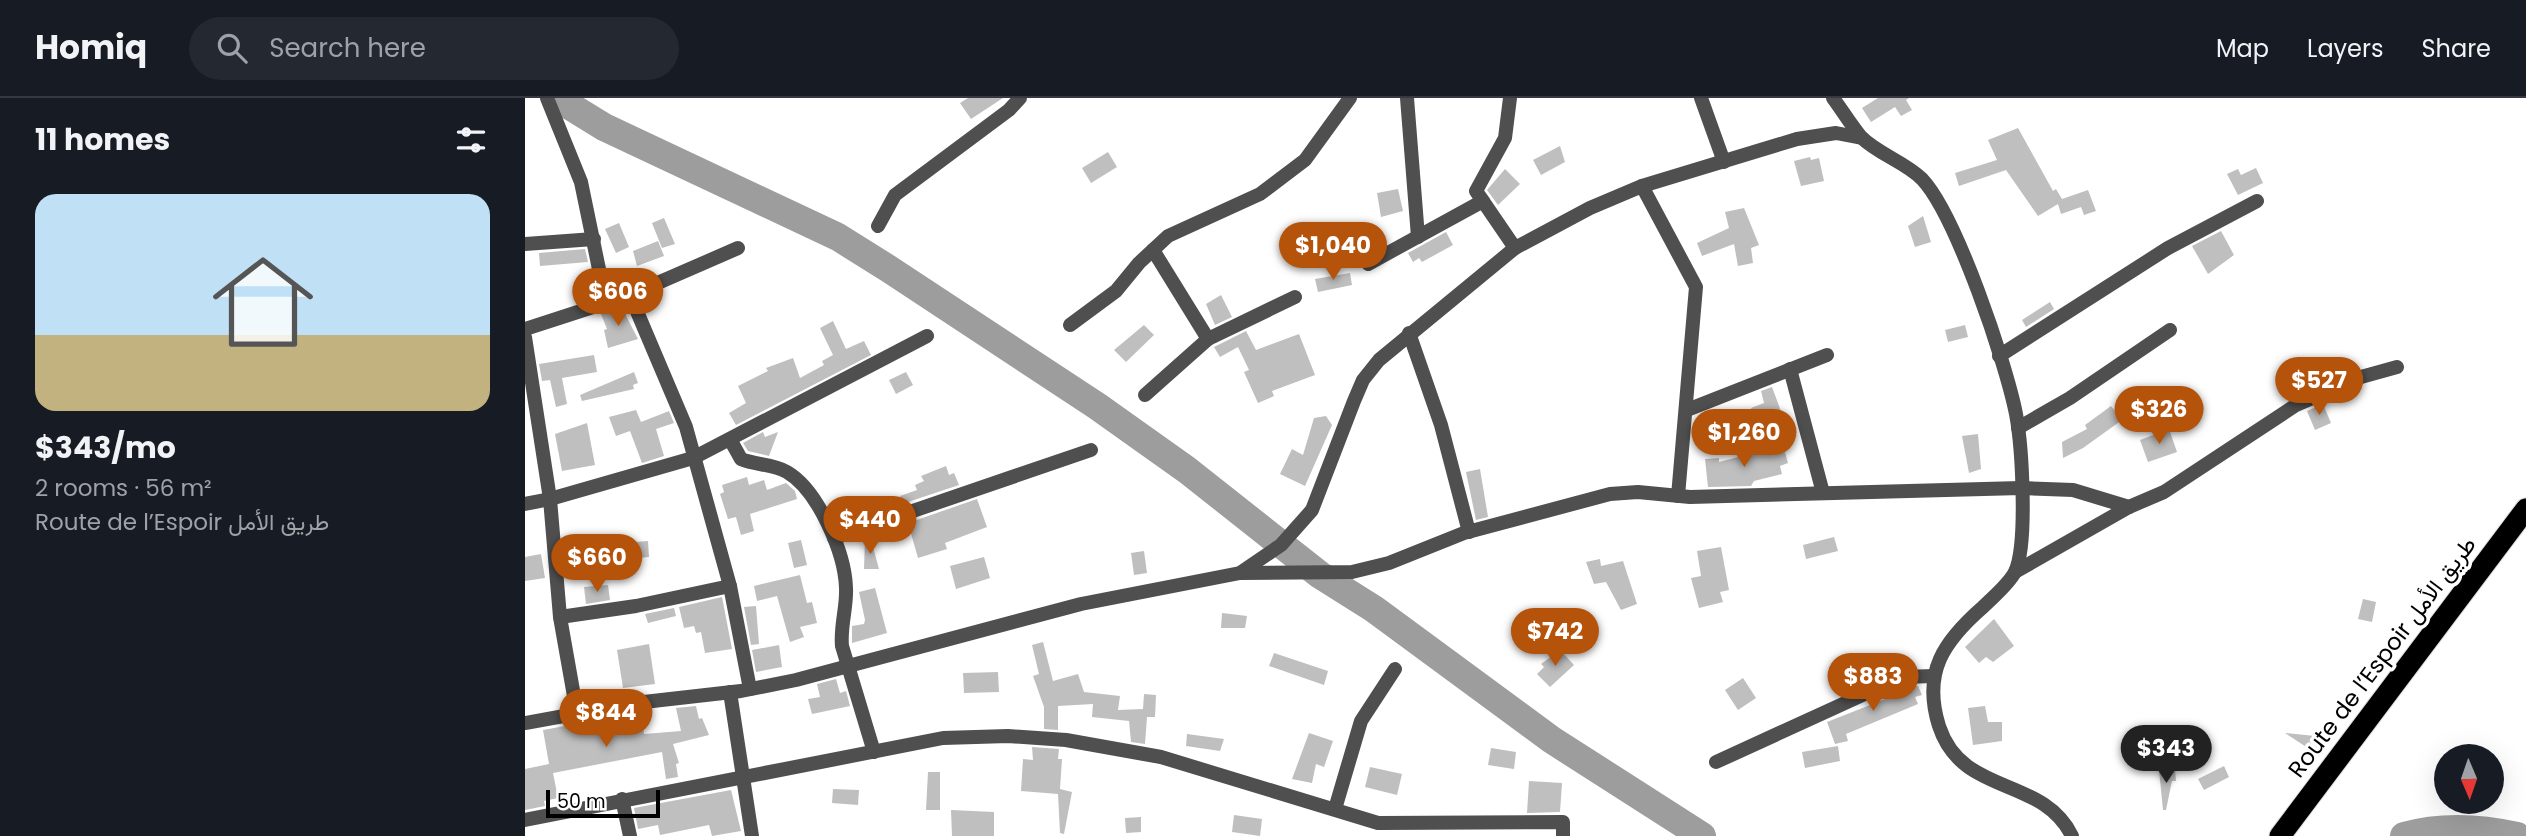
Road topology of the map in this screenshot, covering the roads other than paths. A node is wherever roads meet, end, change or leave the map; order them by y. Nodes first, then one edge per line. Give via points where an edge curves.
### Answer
1 (547, 98) edge
2 (1020, 98) edge
3 (1350, 98) edge
4 (1407, 98) edge
5 (1510, 98) edge
6 (1701, 98) edge
7 (1833, 98) edge
8 (1862, 138) junction
9 (1724, 162) junction
10 (1642, 186) junction
11 (1483, 201) junction
12 (2257, 201) dead end
13 (878, 226) dead end
14 (1418, 237) junction
15 (594, 239) junction
16 (525, 244) edge
17 (738, 248) dead end
18 (1515, 248) junction
19 (1153, 250) junction
20 (1368, 264) dead end
21 (630, 295) junction
22 (1295, 297) dead end
23 (606, 303) junction
24 (1070, 325) dead end
25 (525, 329) edge
26 (2170, 330) dead end
27 (1409, 333) junction
28 (927, 336) dead end
29 (525, 337) edge
30 (1208, 339) junction
31 (1827, 355) dead end
32 (1999, 356) junction
33 (2397, 367) dead end
34 (1790, 369) junction
35 (1145, 395) dead end
36 (1687, 410) junction
37 (2018, 428) junction
38 (731, 441) junction
39 (1091, 450) dead end
40 (694, 458) junction
41 (2021, 488) junction
42 (1823, 493) junction
43 (1678, 496) junction
44 (550, 499) junction
45 (525, 504) edge
46 (2129, 507) junction
47 (2526, 509) edge
48 (1469, 532) junction
49 (834, 538) junction
50 (2015, 572) junction
51 (1241, 573) junction
52 (730, 586) junction
53 (560, 617) junction
54 (848, 666) junction
55 (1395, 669) dead end
56 (1934, 676) junction
57 (750, 689) junction
58 (730, 692) junction
59 (577, 713) junction
60 (525, 723) edge
61 (874, 752) junction
62 (1716, 762) dead end
63 (742, 779) junction
64 (622, 799) junction
65 (1335, 810) junction
66 (525, 820) edge
67 (1393, 830) edge
68 (630, 836) edge
69 (752, 836) edge
70 (1563, 836) edge
71 (2072, 836) edge
72 (2280, 836) edge

1 - 15 street via 581,182
2 - 13 street via 895,195
3 - 19 street via 1305,160 1260,194 1183,228
4 - 14 street
5 - 11 street via 1505,138 1476,191
6 - 9 street
7 - 8 street
8 - 9 street via 1817,135
8 - 32 street via 1922,180 1940,206 1962,252
9 - 10 street
10 - 18 street via 1561,221
10 - 36 street via 1696,287
11 - 14 street
11 - 18 street
12 - 32 street via 2168,248
14 - 20 street
15 - 16 street
15 - 23 street
17 - 21 street
18 - 27 street
19 - 24 street via 1116,291
19 - 30 street
21 - 23 street
21 - 40 street via 678,404
22 - 30 street
23 - 25 street
26 - 37 street
27 - 48 street via 1441,425
27 - 51 street via 1363,380 1312,510 1281,545
28 - 38 street
29 - 44 street
30 - 35 street
31 - 34 street
32 - 37 street
33 - 46 street via 2296,405 2164,492
34 - 36 street
34 - 42 street
36 - 43 street
37 - 41 street
38 - 40 street
38 - 49 street via 741,458 797,478
39 - 49 street
40 - 44 street
40 - 52 street
41 - 42 street
41 - 46 street via 2073,490
41 - 50 street via 2022,536
42 - 43 street
43 - 48 street via 1610,494
44 - 45 street
44 - 53 street
46 - 50 street
47 - 72 highway, Route de l’Espoir طريق الأمل
48 - 51 street via 1389,564 1352,572
49 - 54 street via 845,567 846,606 840,631
50 - 56 street via 1946,643
51 - 54 street via 1081,604
52 - 53 street
52 - 57 street
53 - 59 street
54 - 57 street
54 - 61 street
55 - 65 street via 1361,721
56 - 62 street via 1902,677
56 - 71 street via 1939,726 1953,755 1983,778 2042,802 2060,816
57 - 58 street
58 - 59 street
58 - 63 street
59 - 60 street
61 - 63 street
61 - 65 street via 943,738 1066,740 1161,757
63 - 64 street
63 - 69 street
64 - 66 street
64 - 68 street
65 - 67 street
67 - 70 street via 1563,822

